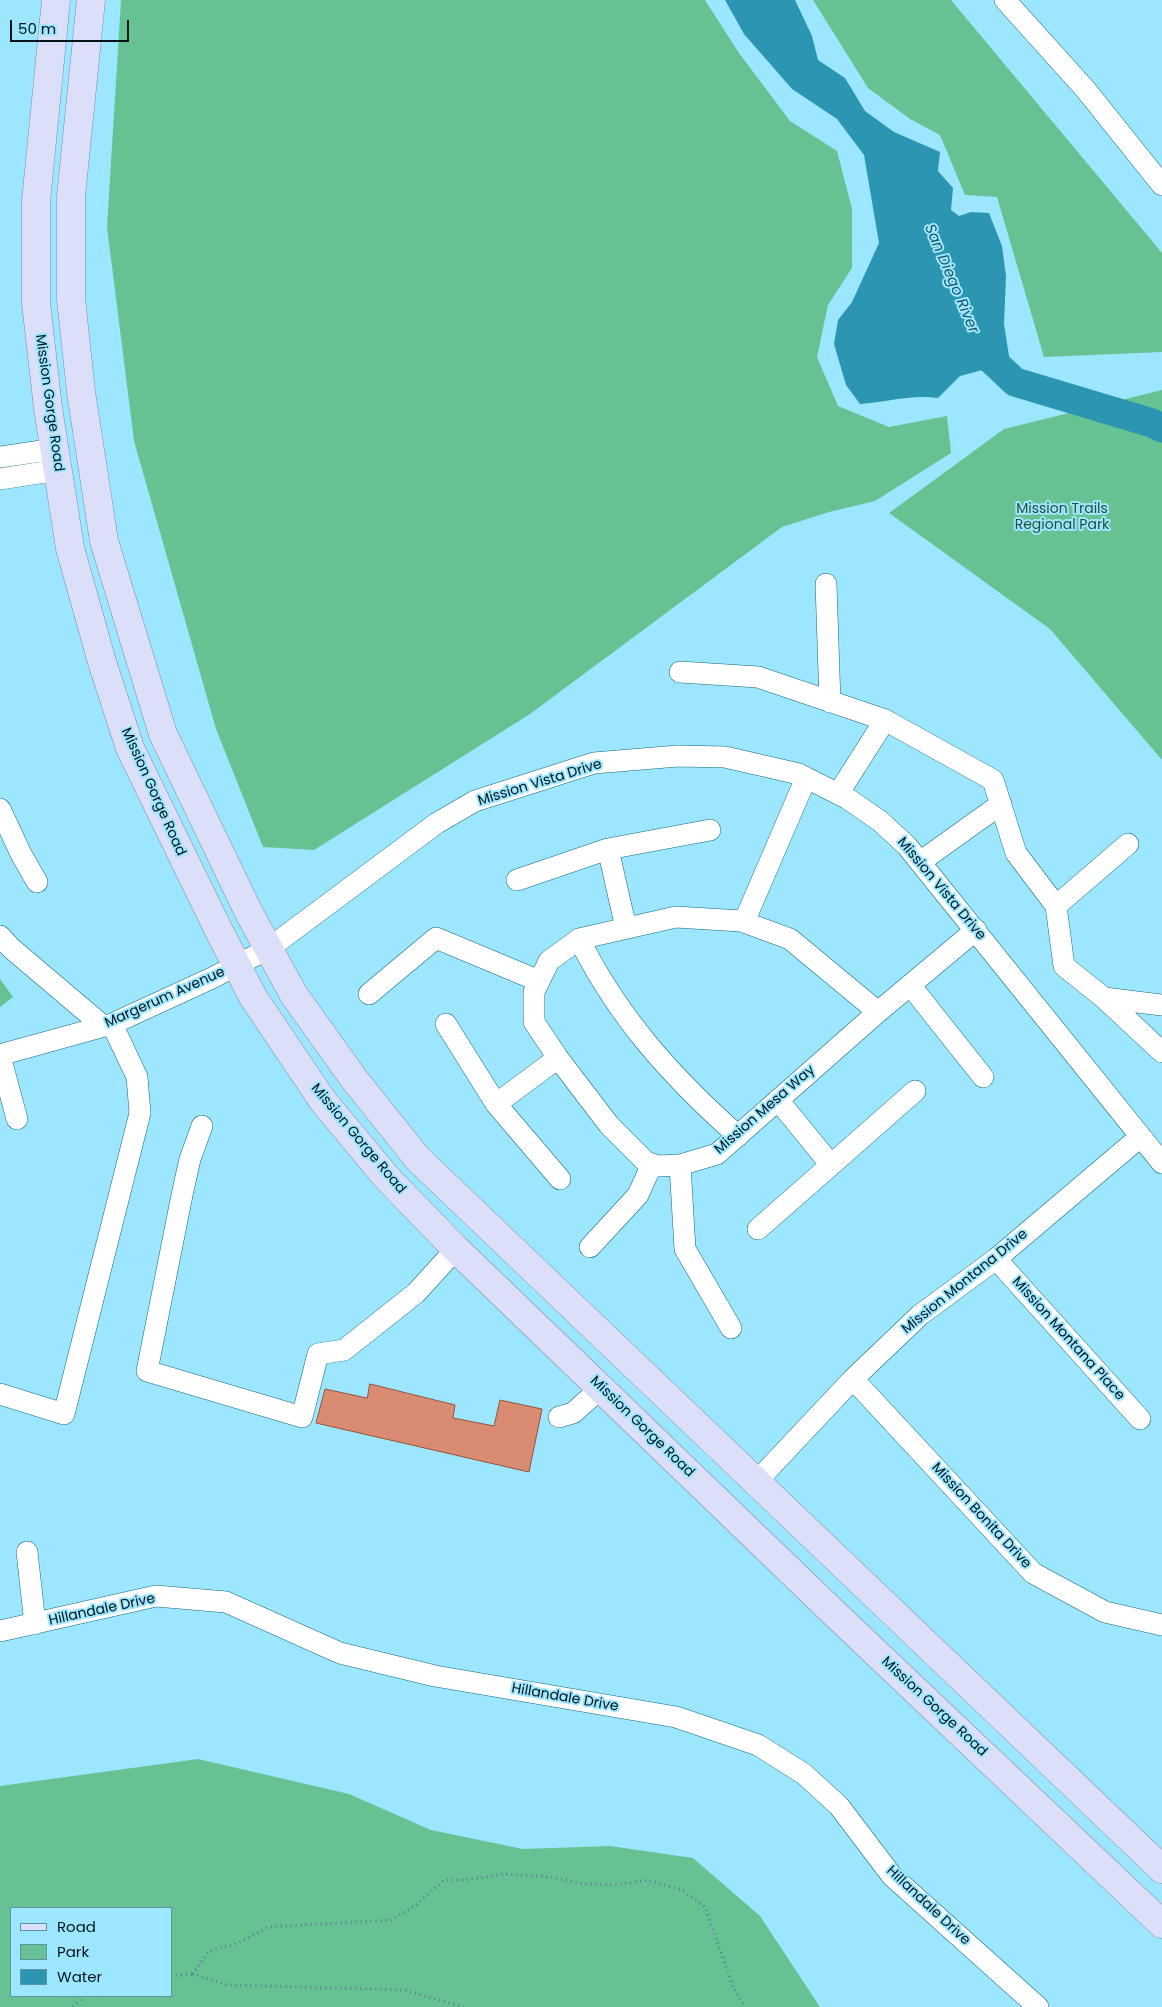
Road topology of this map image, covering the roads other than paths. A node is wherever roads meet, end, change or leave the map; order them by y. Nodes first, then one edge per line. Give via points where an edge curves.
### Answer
1 (56, 0) edge
2 (91, 0) edge
3 (1005, 0) edge
4 (1162, 185) edge
5 (0, 457) edge
6 (57, 459) junction
7 (0, 479) edge
8 (826, 584) dead end
9 (680, 672) dead end
10 (830, 702) junction
11 (885, 720) junction
12 (806, 778) junction
13 (838, 794) junction
14 (1001, 804) junction
15 (0, 809) edge
16 (710, 830) dead end
17 (1128, 844) dead end
18 (608, 849) junction
19 (920, 862) junction
20 (517, 880) dead end
21 (36, 882) dead end
22 (1056, 906) junction
23 (744, 922) junction
24 (626, 928) junction
25 (976, 930) junction
26 (0, 936) edge
27 (579, 939) junction
28 (268, 949) junction
29 (237, 966) junction
30 (539, 981) junction
31 (910, 985) junction
32 (369, 994) dead end
33 (1104, 998) junction
34 (1162, 1005) edge
35 (878, 1012) junction
36 (446, 1024) dead end
37 (107, 1025) junction
38 (1162, 1052) edge
39 (0, 1055) edge
40 (558, 1058) junction
41 (983, 1077) dead end
42 (915, 1091) dead end
43 (778, 1100) junction
44 (496, 1104) junction
45 (16, 1119) dead end
46 (202, 1126) dead end
47 (738, 1136) junction
48 (1140, 1137) junction
49 (1162, 1163) edge
50 (652, 1164) junction
51 (680, 1165) junction
52 (831, 1165) junction
53 (560, 1179) dead end
54 (758, 1229) dead end
55 (590, 1247) dead end
56 (456, 1249) junction
57 (996, 1258) junction
58 (731, 1328) dead end
59 (853, 1379) junction
60 (601, 1388) junction
61 (0, 1394) edge
62 (559, 1417) dead end
63 (1140, 1419) dead end
64 (757, 1481) junction
65 (27, 1552) dead end
66 (35, 1624) junction
67 (1162, 1625) edge
68 (0, 1631) edge
69 (1162, 1869) edge
70 (1162, 1924) edge
71 (1038, 2007) edge

1 - 6 main road, Mission Gorge Road via 36,201 36,303
2 - 28 main road via 71,196 71,299 81,392 104,541 163,734
3 - 4 street via 1086,90
5 - 6 street
6 - 7 street
6 - 29 main road, Mission Gorge Road via 70,548 130,748
8 - 10 street
9 - 10 street via 758,677
10 - 11 street
11 - 13 street
11 - 14 street via 993,780
12 - 13 street, Mission Vista Drive
12 - 23 street
12 - 28 street, Mission Vista Drive via 725,757 678,756 594,763 515,787 475,801 437,823
13 - 19 street, Mission Vista Drive via 880,821
14 - 19 street
14 - 22 street via 1016,853
15 - 21 street
16 - 18 street
17 - 22 street
18 - 20 street
18 - 24 street
19 - 25 street, Mission Vista Drive
22 - 33 street via 1064,966
23 - 24 street via 676,917
23 - 35 street via 790,939
24 - 27 street
25 - 31 street, Mission Mesa Way
25 - 48 street, Mission Vista Drive
26 - 37 street
27 - 30 street via 549,961
27 - 47 street via 597,975 651,1051
28 - 29 street, Margerum Avenue
28 - 64 main road via 294,995 354,1079 418,1159
29 - 37 street, Margerum Avenue
29 - 56 main road, Mission Gorge Road via 253,998 323,1101 387,1178
30 - 32 street via 436,938
30 - 40 street via 534,992 534,1022
31 - 35 street, Mission Mesa Way
31 - 41 street
33 - 34 street
33 - 38 street
35 - 43 street, Mission Mesa Way
36 - 44 street
37 - 39 street, Margerum Avenue
37 - 61 street via 137,1077 140,1113 64,1414
39 - 45 street
40 - 44 street
40 - 50 street via 610,1125 646,1162
42 - 52 street
43 - 47 street, Mission Mesa Way
43 - 52 street
44 - 53 street
46 - 56 street via 184,1186 148,1371 302,1417 318,1354 344,1350 416,1293
47 - 51 street, Mission Mesa Way via 717,1154
48 - 49 street, Mission Vista Drive
48 - 57 street, Mission Montana Drive
50 - 51 street, Mission Mesa Way
50 - 55 street via 638,1195
51 - 58 street via 685,1249
52 - 54 street
56 - 60 main road, Mission Gorge Road
57 - 59 street, Mission Montana Drive via 920,1315
57 - 63 street, Mission Montana Place
59 - 64 street, Mission Montana Drive
59 - 67 street, Mission Bonita Drive via 1033,1573 1105,1612
60 - 62 street via 573,1413
60 - 70 main road, Mission Gorge Road
64 - 69 main road
65 - 66 street
66 - 68 street, Hillandale Drive
66 - 71 street, Hillandale Drive via 156,1596 226,1602 340,1653 435,1676 676,1717 758,1745 804,1774 839,1806 892,1876

